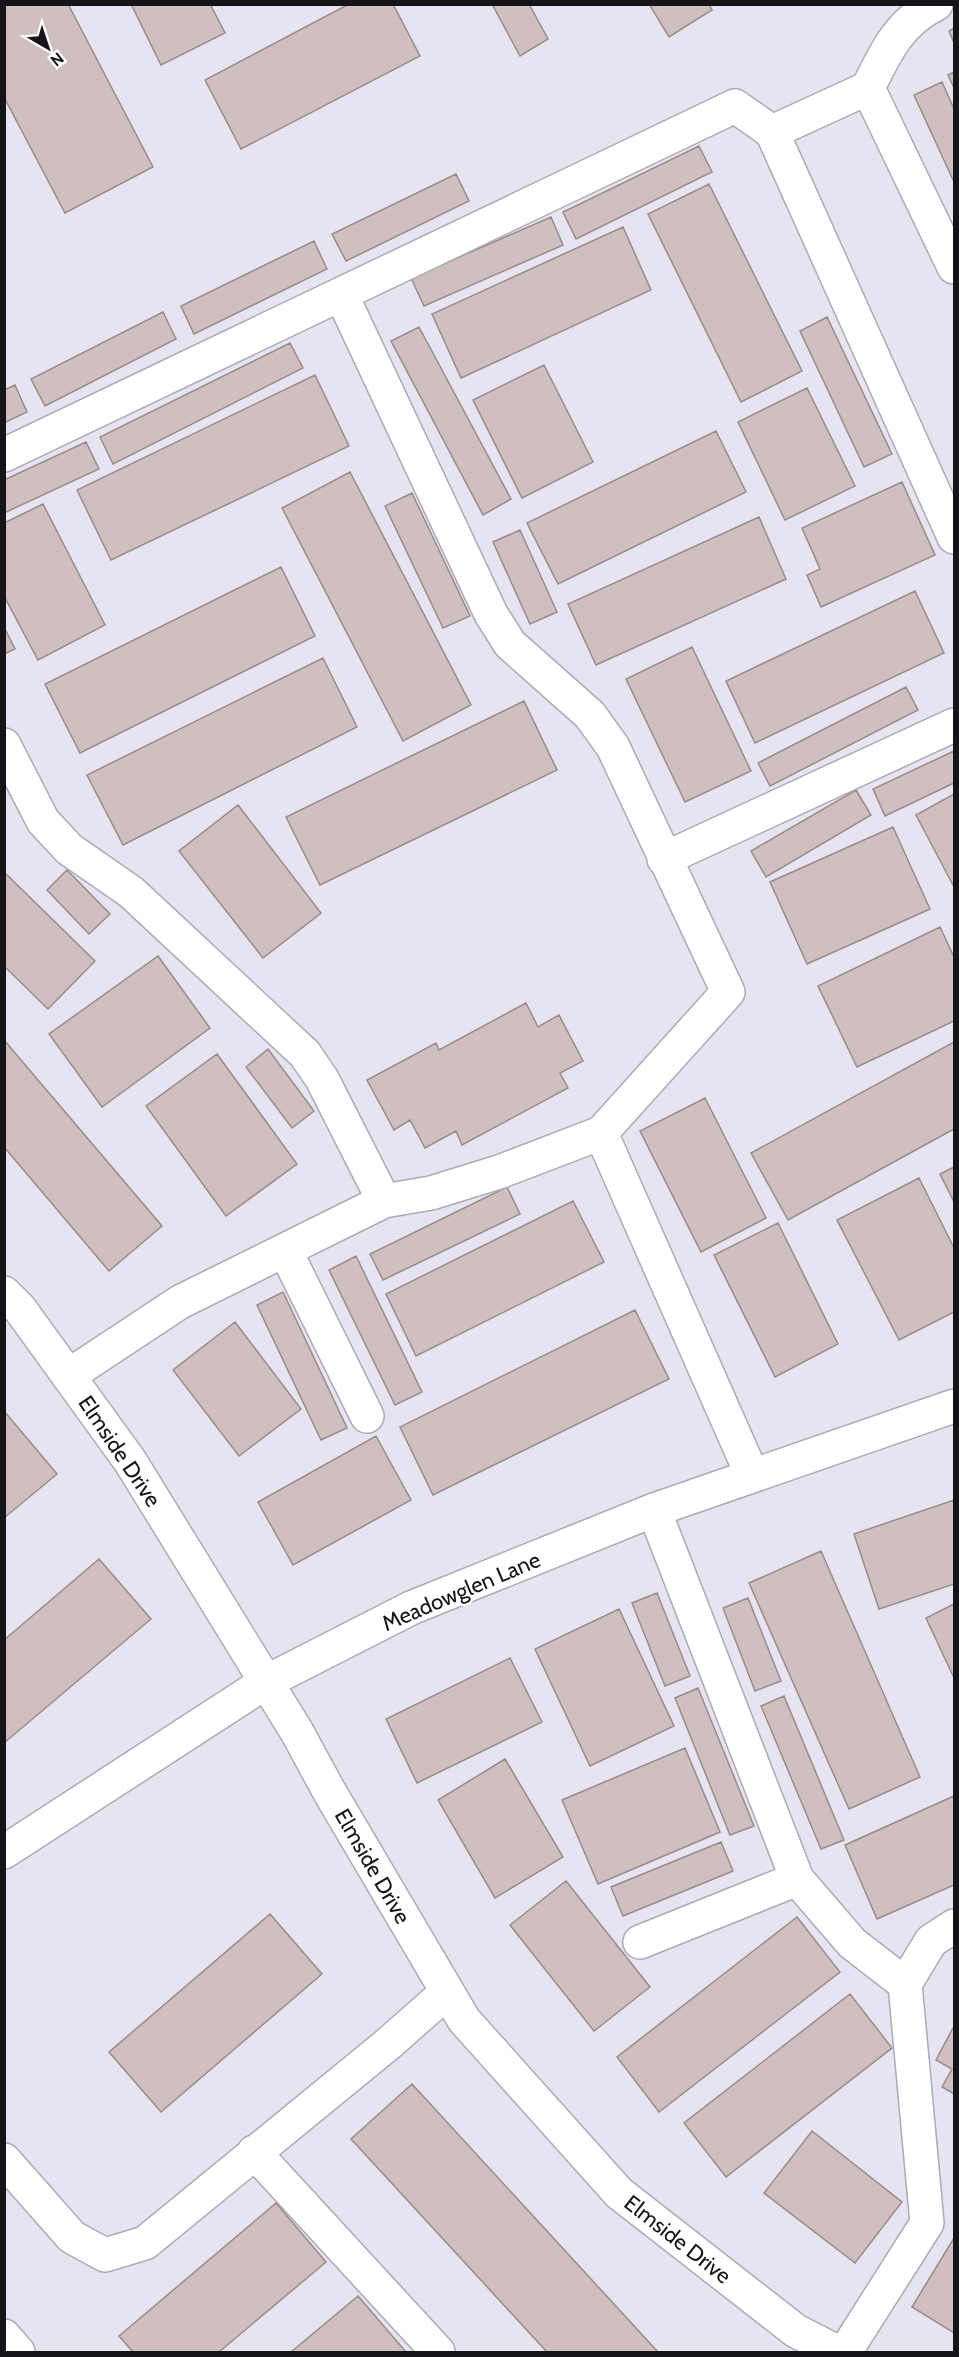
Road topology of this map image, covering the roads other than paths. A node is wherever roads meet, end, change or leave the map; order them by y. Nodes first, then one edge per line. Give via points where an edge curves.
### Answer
1 (936, 4) edge
2 (868, 88) junction
3 (772, 132) junction
4 (954, 267) edge
5 (341, 294) junction
6 (4, 455) edge
7 (954, 537) edge
8 (954, 725) edge
9 (4, 745) edge
10 (664, 859) junction
11 (601, 1133) junction
12 (384, 1201) junction
13 (285, 1250) junction
14 (4, 1293) edge
15 (68, 1376) junction
16 (954, 1406) edge
17 (366, 1416) dead end
18 (753, 1475) junction
19 (654, 1510) junction
20 (267, 1682) junction
21 (4, 1852) edge
22 (797, 1879) junction
23 (954, 1926) edge
24 (640, 1942) dead end
25 (905, 1984) junction
26 (447, 1992) junction
27 (254, 2152) junction
28 (4, 2160) edge
29 (4, 2336) edge
30 (18, 2352) edge
31 (438, 2352) edge
32 (837, 2352) edge
33 (845, 2352) edge

1 - 2 street via 922,11 890,43
2 - 3 street
2 - 4 street
3 - 5 street via 735,106
3 - 7 street
5 - 6 street
5 - 10 street via 491,614 510,644 590,715 613,747
8 - 10 street
9 - 12 street via 43,821 69,849 131,892 305,1054 322,1079
10 - 11 street via 728,992
11 - 12 street via 499,1172 431,1193
11 - 18 street
12 - 13 street
13 - 15 street via 180,1302
13 - 17 street
14 - 15 street, Elmside Drive
15 - 20 street, Elmside Drive via 130,1461
16 - 18 street, Meadowglen Lane
18 - 19 street, Meadowglen Lane
19 - 20 street, Meadowglen Lane via 411,1608
19 - 22 street
20 - 21 street, Meadowglen Lane
20 - 26 street, Elmside Drive
22 - 24 street
22 - 25 street via 852,1943
23 - 25 street via 931,1941
25 - 33 street via 927,2223
26 - 27 street
26 - 32 street, Elmside Drive via 464,2020 619,2193 796,2331
27 - 28 street via 145,2243 105,2256 72,2237
27 - 31 street
29 - 30 street

